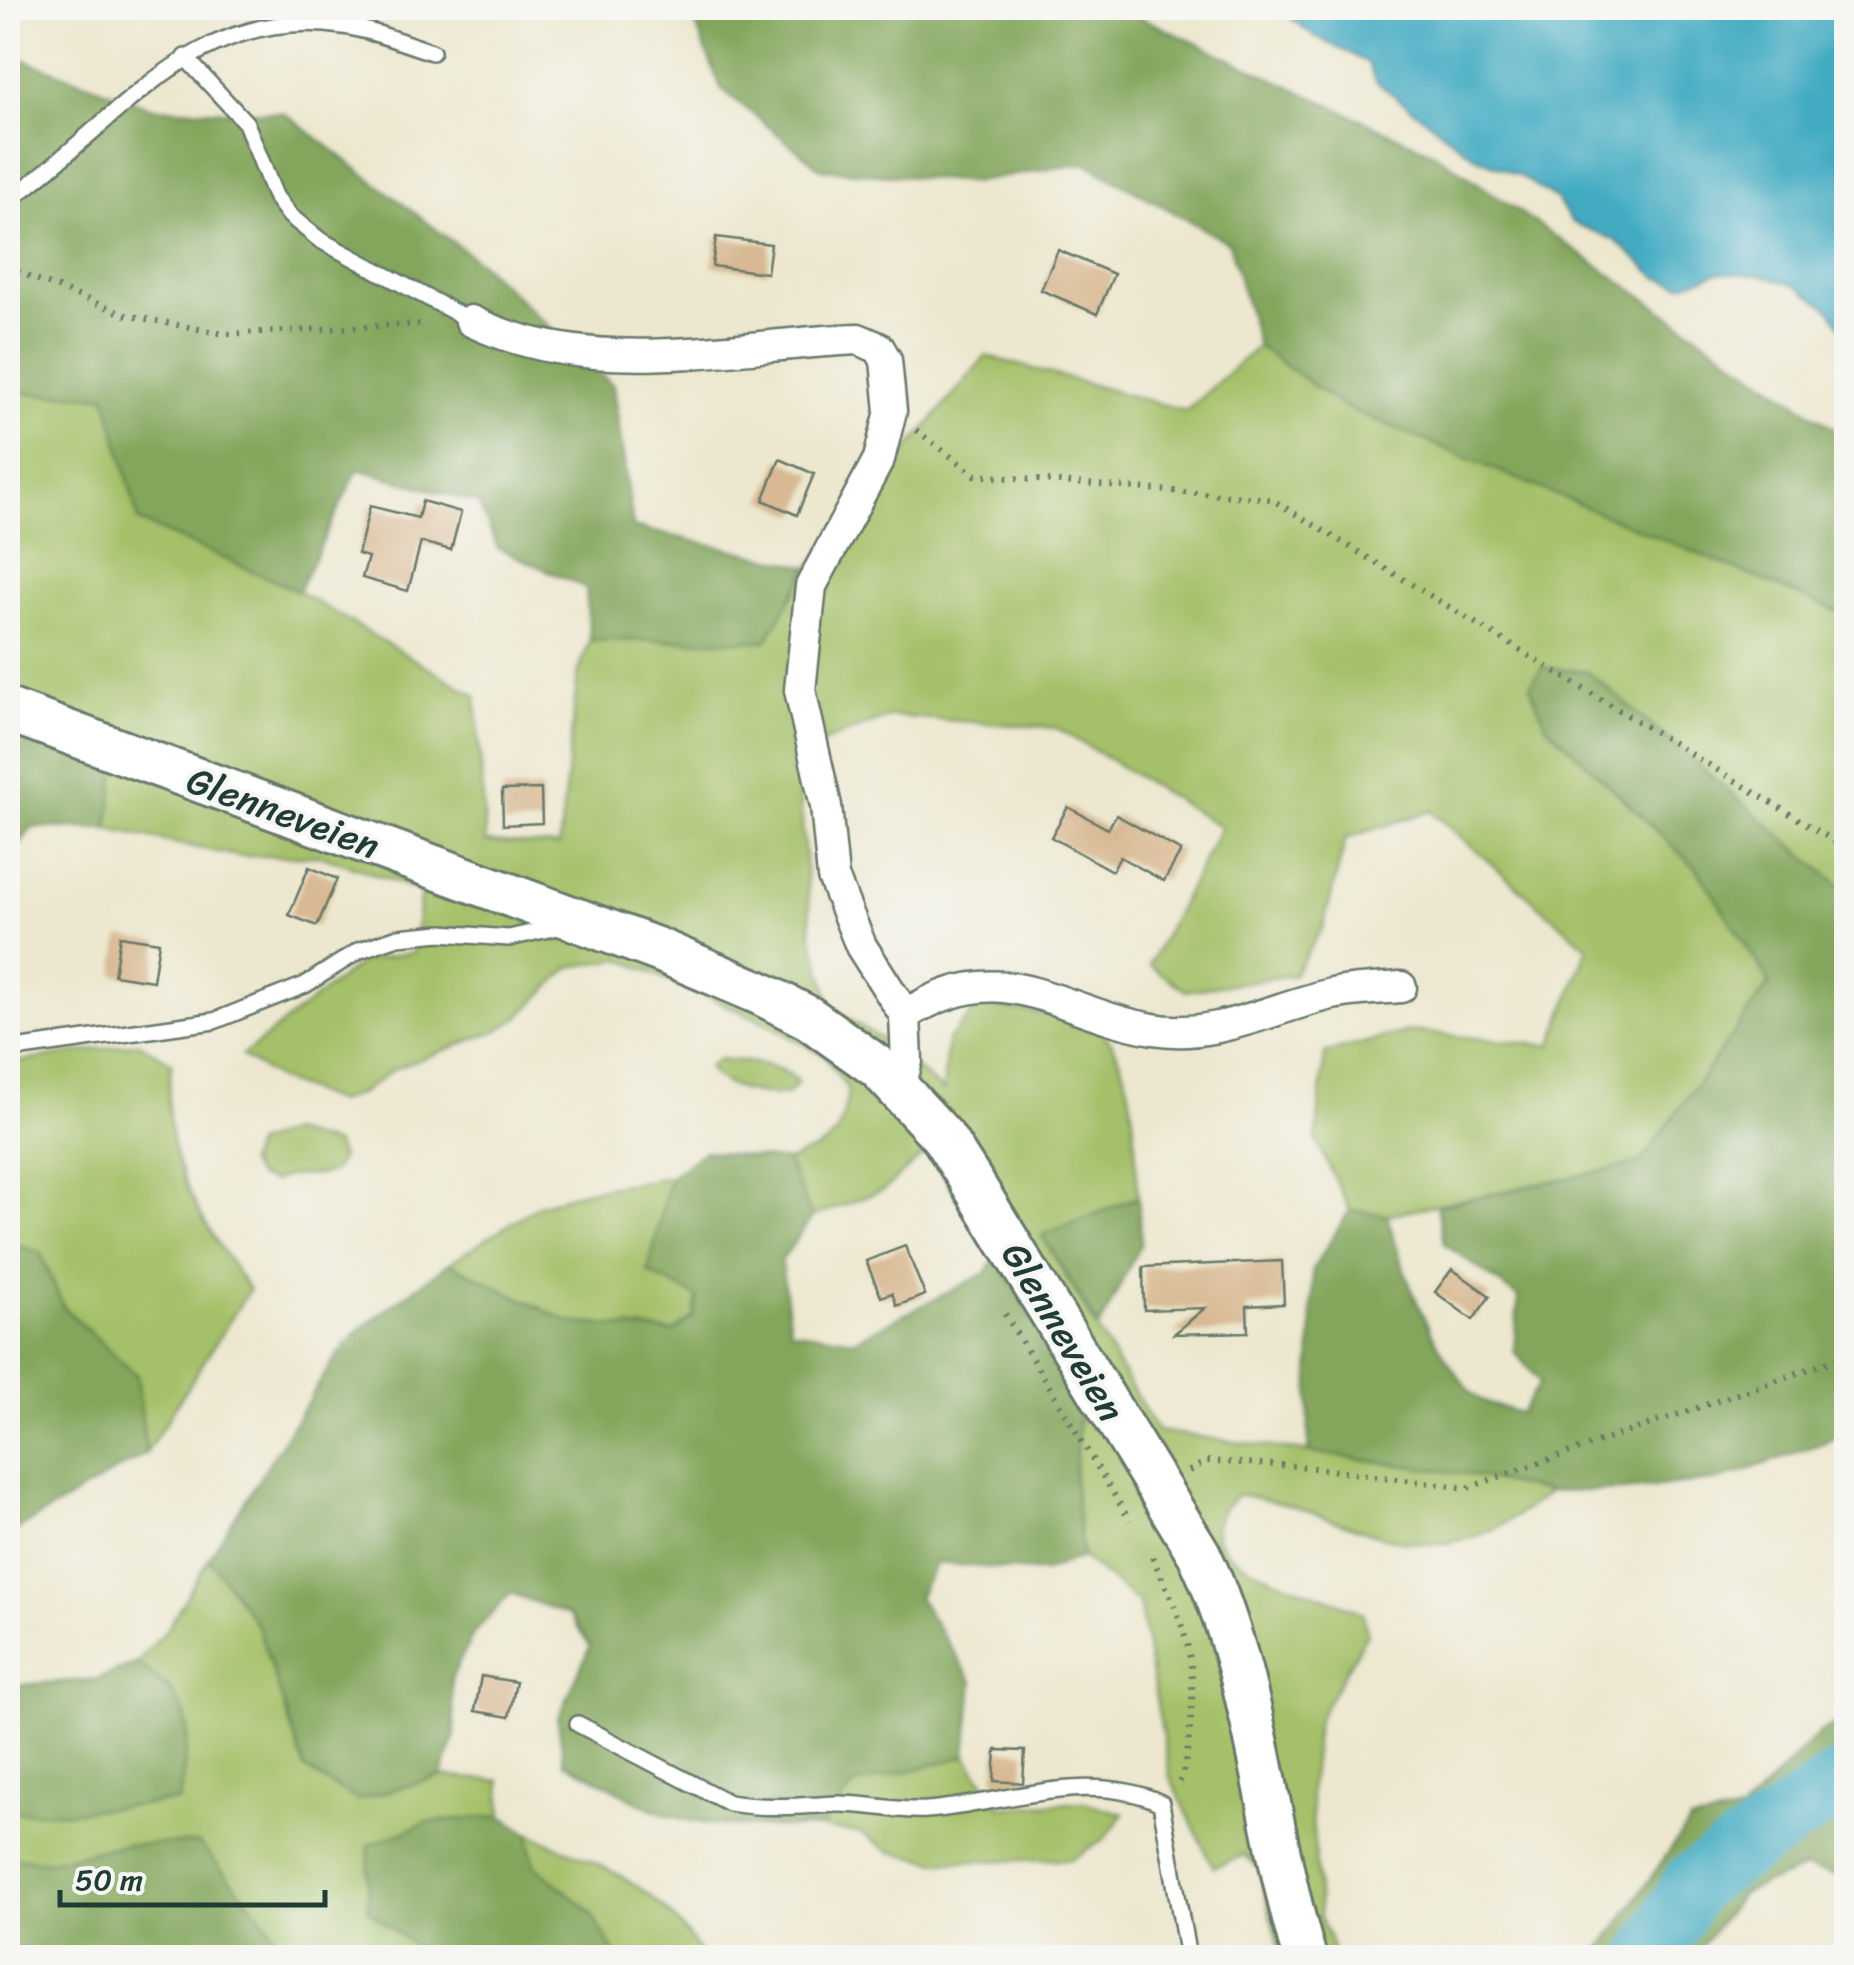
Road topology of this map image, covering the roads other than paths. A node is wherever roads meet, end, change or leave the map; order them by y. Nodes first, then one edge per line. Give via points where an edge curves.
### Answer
1 (432, 52) dead end
2 (185, 57) junction
3 (8, 201) edge
4 (471, 321) joint
5 (8, 710) edge
6 (559, 914) junction
7 (1401, 987) dead end
8 (905, 1015) junction
9 (8, 1050) edge
10 (900, 1087) junction
11 (578, 1724) dead end
12 (1188, 1958) edge
13 (1305, 1958) edge

1 - 2 lane via 364,30 317,24 242,32
2 - 3 lane
2 - 4 lane via 246,122 275,196 290,216 320,240
4 - 8 street via 530,344 626,356 869,341 886,360 891,412 878,459 811,586 799,674 834,877 861,946
5 - 6 main road, Glenneveien
6 - 9 lane via 553,928 509,938 398,937 360,950 290,992 214,1021
6 - 10 main road, Glenneveien via 778,1002 854,1048
7 - 8 street via 1334,994 1188,1031 1154,1029 1040,993 982,983 940,993
8 - 10 street via 907,1062
10 - 13 main road, Glenneveien via 943,1137 1199,1554 1230,1628
11 - 12 lane via 729,1803 752,1807 930,1810 1096,1789 1142,1794 1161,1803

